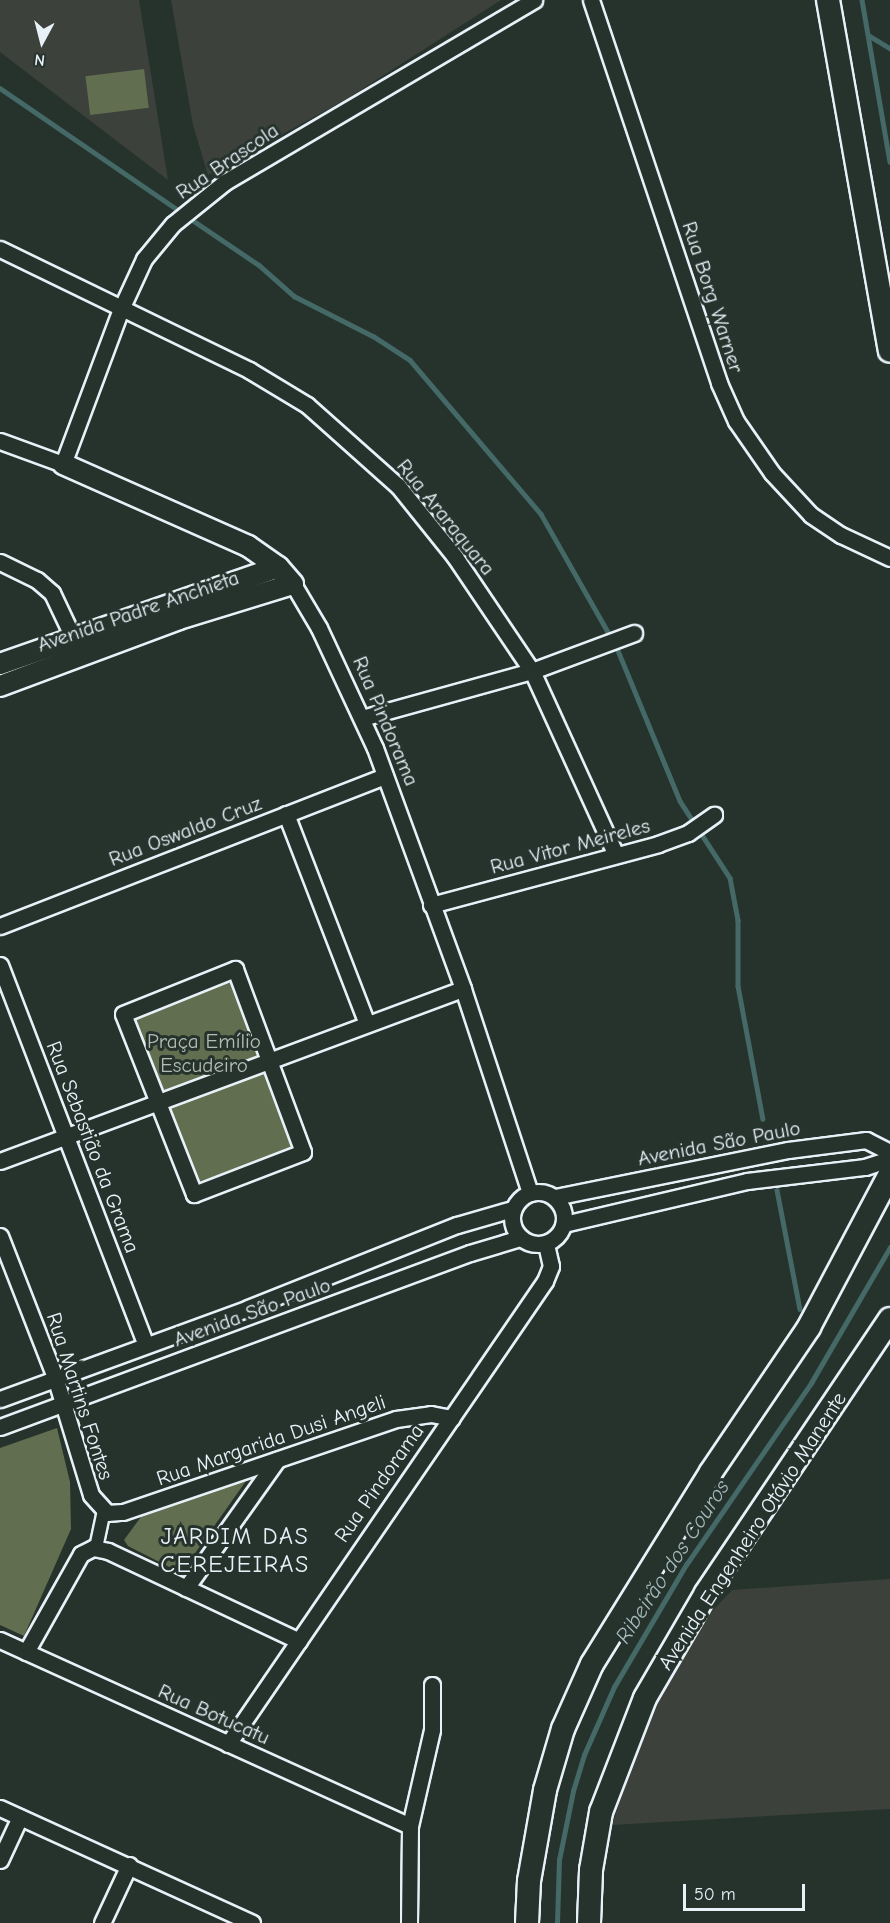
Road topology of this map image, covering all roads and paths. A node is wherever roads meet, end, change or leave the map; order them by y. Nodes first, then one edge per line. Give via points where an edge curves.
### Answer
1 (534, 0) edge
2 (591, 0) edge
3 (828, 0) edge
4 (0, 249) edge
5 (121, 309) junction
6 (890, 351) edge
7 (0, 441) edge
8 (63, 464) junction
9 (883, 551) edge
10 (890, 558) edge
11 (0, 562) edge
12 (278, 567) junction
13 (293, 584) junction
14 (629, 635) dead end
15 (73, 636) junction
16 (81, 656) junction
17 (0, 664) edge
18 (532, 671) junction
19 (0, 686) edge
20 (362, 718) junction
21 (384, 776) junction
22 (286, 814) junction
23 (711, 819) dead end
24 (616, 855) junction
25 (431, 905) junction
26 (0, 926) edge
27 (0, 965) edge
28 (463, 989) junction
29 (367, 1024) junction
30 (272, 1060) junction
31 (157, 1102) junction
32 (68, 1136) junction
33 (890, 1152) edge
34 (890, 1159) edge
35 (0, 1161) edge
36 (890, 1174) edge
37 (530, 1192) junction
38 (555, 1197) junction
39 (512, 1209) junction
40 (564, 1224) junction
41 (0, 1236) edge
42 (520, 1238) junction
43 (546, 1244) junction
44 (285, 1294) junction
45 (294, 1319) junction
46 (890, 1319) edge
47 (146, 1345) junction
48 (56, 1377) junction
49 (0, 1398) edge
50 (64, 1403) junction
51 (452, 1418) junction
52 (0, 1427) edge
53 (277, 1460) junction
54 (251, 1469) junction
55 (251, 1494) junction
56 (104, 1511) junction
57 (96, 1548) junction
58 (186, 1588) junction
59 (0, 1640) edge
60 (299, 1641) junction
61 (26, 1652) junction
62 (432, 1685) dead end
63 (228, 1744) junction
64 (0, 1808) edge
65 (20, 1817) junction
66 (410, 1826) junction
67 (0, 1860) edge
68 (129, 1865) junction
69 (102, 1923) edge
70 (252, 1923) edge
71 (409, 1923) edge
72 (528, 1923) edge
73 (589, 1923) edge

1 - 5 street, Rua Brascola via 225,182 173,224 144,259
2 - 9 street, Rua Borg Warner via 731,412 759,458 796,501 822,524
3 - 6 main road
4 - 5 street, Rua Araraquara
5 - 8 street, Rua Brascola
5 - 18 street, Rua Araraquara via 249,369 297,399 380,469 455,557
7 - 8 street, Rua Pindorama
8 - 12 street, Rua Pindorama via 210,526
9 - 10 street, Rua Borg Warner
11 - 15 street via 27,574 52,593
12 - 13 street, Rua Pindorama
12 - 15 street, Avenida Padre Anchieta
13 - 16 street, Avenida Padre Anchieta via 179,619
13 - 20 street, Rua Pindorama
14 - 18 street
15 - 16 street
15 - 17 street, Avenida Padre Anchieta
16 - 19 street, Avenida Padre Anchieta
18 - 20 street
18 - 24 street, Rua Araraquara
20 - 21 street, Rua Pindorama
21 - 22 street, Rua Oswaldo Cruz
21 - 25 street, Rua Pindorama
22 - 26 street, Rua Oswaldo Cruz
22 - 29 street
23 - 24 street, Rua Vitor Meireles via 688,833
24 - 25 street, Rua Vitor Meireles
25 - 28 street, Rua Pindorama
27 - 32 street, Rua Sebastião da Grama
28 - 29 street
28 - 37 street, Rua Pindorama
29 - 30 street
30 - 31 street
30 - 31 street via 233,969 124,1012
30 - 31 street via 303,1152 196,1193 192,1192
31 - 32 street
32 - 35 street
32 - 47 street, Rua Sebastião da Grama
33 - 38 street, Avenida São Paulo via 866,1140 788,1150
34 - 40 street, Avenida São Paulo via 865,1167 747,1181
36 - 72 main road via 810,1327 711,1472 592,1664 563,1729 545,1790 529,1881
37 - 38 street
37 - 39 street
38 - 40 street via 564,1214
39 - 42 street via 511,1222
39 - 44 street, Avenida São Paulo via 457,1225
40 - 43 street
41 - 48 street, Rua Martins Fontes
42 - 43 street
42 - 45 street, Avenida São Paulo
43 - 51 street, Rua Pindorama via 549,1273
44 - 45 street
44 - 47 street, Avenida São Paulo
45 - 50 street, Avenida São Paulo
46 - 73 main road, Avenida Engenheiro Otávio Manente via 706,1593 645,1698 601,1812 591,1870
47 - 48 street, Avenida São Paulo
48 - 49 street, Avenida São Paulo
48 - 50 street, Rua Martins Fontes
50 - 52 street, Avenida São Paulo
50 - 56 street, Rua Martins Fontes via 91,1495
51 - 53 street, Rua Margarida Dusi Angeli via 432,1414 407,1416
51 - 60 street, Rua Pindorama
53 - 54 street, Rua Margarida Dusi Angeli
53 - 55 street
54 - 55 street
54 - 56 street, Rua Margarida Dusi Angeli via 119,1514
55 - 58 street
56 - 57 street, Rua Martins Fontes
57 - 58 street
57 - 61 street via 81,1554
58 - 60 street
59 - 61 street, Rua Botucatu
60 - 63 street, Rua Pindorama
61 - 63 street, Rua Botucatu
62 - 66 street via 432,1730
63 - 66 street, Rua Botucatu
64 - 65 street
65 - 67 street
65 - 68 street
66 - 71 street
68 - 69 street
68 - 70 street

